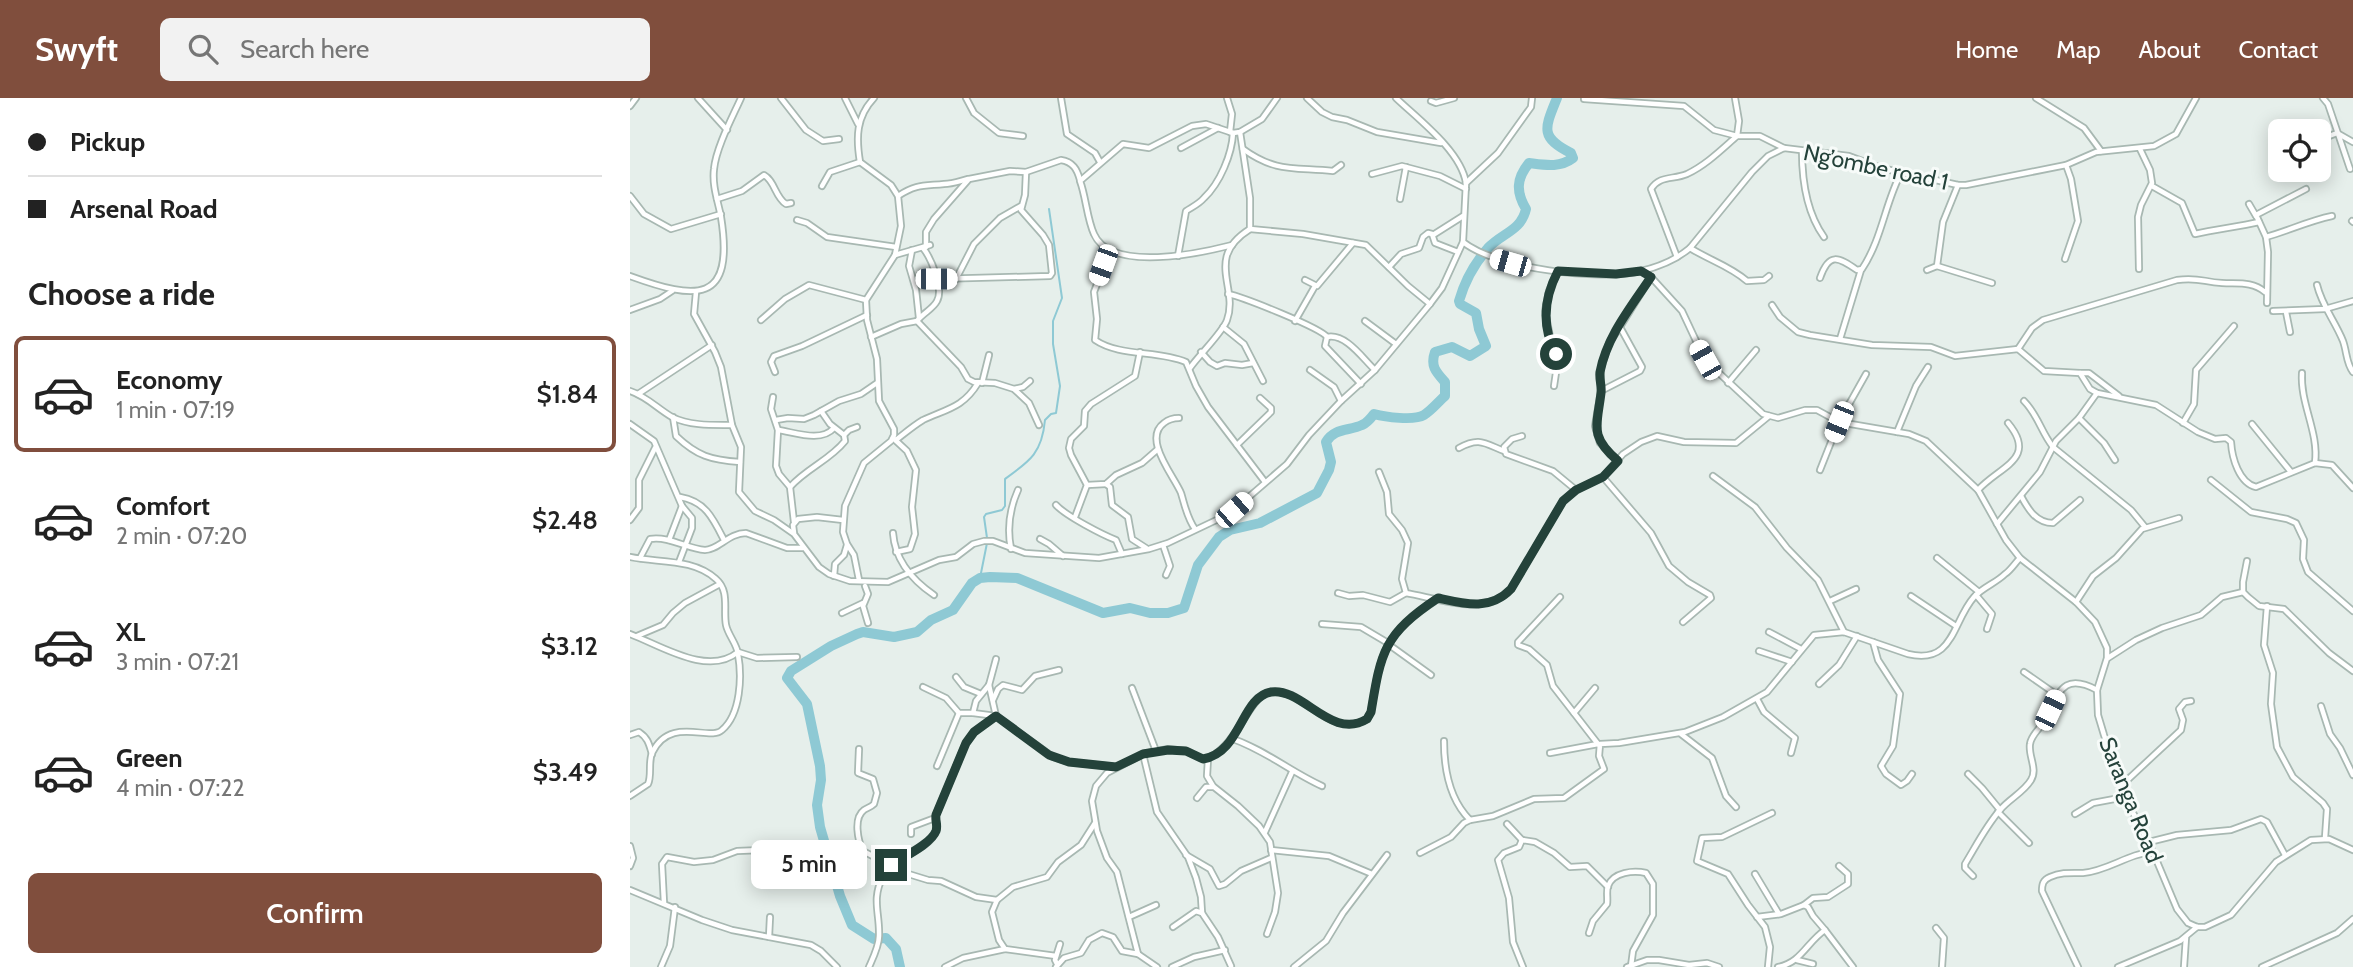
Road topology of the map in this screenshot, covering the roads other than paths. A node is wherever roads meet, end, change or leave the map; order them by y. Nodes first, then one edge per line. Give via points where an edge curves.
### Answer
1 (636, 98) edge
2 (698, 98) edge
3 (741, 98) edge
4 (781, 98) edge
5 (845, 98) edge
6 (874, 98) edge
7 (965, 98) edge
8 (1060, 98) edge
9 (1227, 98) edge
10 (1277, 98) edge
11 (1307, 98) edge
12 (1396, 98) edge
13 (1454, 98) edge
14 (1532, 98) edge
15 (1735, 98) edge
16 (2036, 98) edge
17 (2196, 98) edge
18 (2323, 98) edge
19 (1584, 99) edge
20 (1432, 101) dead end
21 (1640, 101) edge
22 (630, 106) edge
23 (858, 124) junction
24 (1218, 128) junction
25 (727, 130) junction
26 (1232, 132) junction
27 (1240, 132) junction
28 (2337, 134) junction
29 (1023, 136) dead end
30 (1737, 136) junction
31 (2331, 136) edge
32 (839, 139) dead end
33 (2353, 142) edge
34 (1442, 143) junction
35 (1181, 148) dead end
36 (1784, 148) junction
37 (1243, 149) junction
38 (2140, 149) junction
39 (1802, 151) junction
40 (2101, 151) junction
41 (860, 162) junction
42 (1100, 162) junction
43 (1341, 165) dead end
44 (2066, 165) junction
45 (1406, 167) junction
46 (2350, 169) dead end
47 (1026, 172) junction
48 (1901, 173) junction
49 (1372, 174) dead end
50 (969, 179) junction
51 (1080, 181) junction
52 (822, 186) dead end
53 (1466, 186) junction
54 (1958, 186) junction
55 (2152, 186) junction
56 (2306, 188) dead end
57 (630, 196) edge
58 (898, 196) junction
59 (717, 199) junction
60 (1400, 199) dead end
61 (791, 202) dead end
62 (2249, 204) dead end
63 (1021, 206) junction
64 (721, 214) junction
65 (1463, 216) junction
66 (2256, 216) junction
67 (2332, 216) dead end
68 (797, 220) dead end
69 (2259, 222) junction
70 (1250, 229) junction
71 (1433, 235) junction
72 (1824, 237) dead end
73 (2266, 237) junction
74 (1354, 242) junction
75 (1463, 242) junction
76 (1232, 245) junction
77 (896, 247) junction
78 (927, 247) junction
79 (1690, 248) junction
80 (912, 250) junction
81 (1110, 250) junction
82 (1459, 252) junction
83 (895, 255) junction
84 (1178, 256) junction
85 (1677, 257) junction
86 (2065, 259) dead end
87 (1937, 266) junction
88 (1389, 267) junction
89 (2139, 269) dead end
90 (1861, 270) junction
91 (1927, 270) dead end
92 (1558, 271) junction
93 (1641, 271) junction
94 (630, 276) edge
95 (1769, 276) dead end
96 (1651, 277) junction
97 (1820, 278) dead end
98 (936, 279) junction
99 (957, 279) junction
100 (1305, 280) dead end
101 (1992, 283) dead end
102 (2317, 285) dead end
103 (1315, 286) junction
104 (672, 291) junction
105 (696, 292) junction
106 (2265, 292) junction
107 (1228, 293) junction
108 (866, 300) junction
109 (2353, 301) edge
110 (2267, 303) dead end
111 (1430, 304) junction
112 (1772, 305) dead end
113 (2325, 309) junction
114 (630, 310) edge
115 (2273, 311) dead end
116 (2286, 312) junction
117 (867, 315) junction
118 (761, 320) dead end
119 (918, 320) junction
120 (1295, 321) junction
121 (1365, 321) dead end
122 (2234, 326) dead end
123 (1223, 327) junction
124 (1620, 327) junction
125 (2290, 331) dead end
126 (871, 337) junction
127 (1327, 337) junction
128 (1840, 339) junction
129 (1396, 344) junction
130 (712, 345) junction
131 (2018, 349) junction
132 (1756, 350) dead end
133 (1140, 352) junction
134 (1202, 352) junction
135 (989, 355) dead end
136 (1253, 363) junction
137 (1928, 367) dead end
138 (1190, 368) junction
139 (1310, 369) dead end
140 (1375, 370) junction
141 (775, 372) dead end
142 (2353, 372) edge
143 (2080, 373) junction
144 (2302, 373) dead end
145 (1866, 374) dead end
146 (1030, 381) dead end
147 (1263, 381) dead end
148 (877, 383) junction
149 (980, 383) junction
150 (1728, 383) junction
151 (1361, 384) junction
152 (1554, 386) dead end
153 (1014, 389) junction
154 (630, 391) edge
155 (1601, 391) junction
156 (2097, 393) junction
157 (638, 394) junction
158 (773, 397) dead end
159 (2120, 397) junction
160 (1260, 398) dead end
161 (1341, 401) junction
162 (2024, 401) dead end
163 (821, 411) junction
164 (1769, 416) junction
165 (673, 418) junction
166 (1179, 418) dead end
167 (2078, 418) junction
168 (775, 421) junction
169 (1839, 422) junction
170 (2008, 423) dead end
171 (2183, 423) junction
172 (630, 424) edge
173 (2252, 424) dead end
174 (732, 425) junction
175 (1039, 425) dead end
176 (857, 427) dead end
177 (834, 428) junction
178 (778, 430) junction
179 (1896, 432) junction
180 (844, 435) junction
181 (1522, 436) dead end
182 (894, 439) junction
183 (1237, 445) junction
184 (656, 447) junction
185 (2053, 447) junction
186 (1459, 448) dead end
187 (1159, 449) junction
188 (1504, 451) junction
189 (2115, 460) dead end
190 (1618, 461) junction
191 (740, 462) junction
192 (2315, 463) junction
193 (1820, 470) dead end
194 (1379, 472) dead end
195 (2291, 472) junction
196 (1713, 476) dead end
197 (1603, 477) junction
198 (2211, 480) dead end
199 (1265, 482) junction
200 (1106, 484) junction
201 (1087, 485) junction
202 (790, 487) junction
203 (2353, 488) edge
204 (1018, 490) dead end
205 (1576, 490) junction
206 (1978, 490) junction
207 (2021, 496) junction
208 (680, 497) junction
209 (2080, 500) dead end
210 (1056, 505) dead end
211 (682, 506) junction
212 (1075, 517) junction
213 (2179, 518) dead end
214 (630, 520) edge
215 (843, 520) junction
216 (794, 522) junction
217 (1997, 524) junction
218 (2145, 527) junction
219 (1195, 529) junction
220 (893, 533) dead end
221 (794, 534) junction
222 (1040, 539) dead end
223 (669, 540) junction
224 (724, 540) junction
225 (686, 544) junction
226 (847, 544) junction
227 (1163, 545) junction
228 (803, 548) junction
229 (1011, 549) junction
230 (1149, 549) junction
231 (896, 552) junction
232 (1122, 554) junction
233 (630, 556) edge
234 (1064, 557) junction
235 (1937, 558) dead end
236 (2020, 558) junction
237 (640, 559) junction
238 (2247, 561) dead end
239 (679, 562) junction
240 (909, 574) junction
241 (1166, 575) dead end
242 (834, 576) junction
243 (859, 580) junction
244 (720, 583) junction
245 (873, 583) junction
246 (865, 586) dead end
247 (1856, 589) dead end
248 (2243, 592) junction
249 (1338, 593) dead end
250 (1406, 593) junction
251 (1978, 593) junction
252 (869, 594) junction
253 (934, 595) dead end
254 (1911, 596) dead end
255 (1560, 597) dead end
256 (1438, 598) junction
257 (1830, 601) junction
258 (864, 602) junction
259 (2076, 602) junction
260 (2267, 606) junction
261 (2353, 611) edge
262 (842, 613) dead end
263 (1683, 622) dead end
264 (868, 623) dead end
265 (1322, 624) dead end
266 (1956, 626) junction
267 (1987, 629) dead end
268 (1769, 632) dead end
269 (1844, 632) junction
270 (630, 634) edge
271 (637, 636) junction
272 (1857, 636) junction
273 (1873, 641) junction
274 (1388, 643) junction
275 (1801, 649) junction
276 (1759, 651) dead end
277 (738, 652) junction
278 (797, 657) dead end
279 (2107, 658) junction
280 (996, 659) dead end
281 (1792, 662) junction
282 (1059, 670) dead end
283 (2353, 671) edge
284 (2024, 672) dead end
285 (1431, 676) dead end
286 (957, 677) dead end
287 (1819, 684) dead end
288 (989, 685) junction
289 (923, 687) dead end
290 (1132, 688) dead end
291 (1595, 688) dead end
292 (2096, 690) junction
293 (981, 694) junction
294 (2057, 695) junction
295 (993, 699) junction
296 (1756, 699) junction
297 (2191, 701) dead end
298 (2321, 706) dead end
299 (959, 713) junction
300 (973, 713) junction
301 (1574, 713) junction
302 (996, 716) junction
303 (1680, 733) junction
304 (630, 735) edge
305 (1233, 739) junction
306 (1444, 741) dead end
307 (1599, 744) junction
308 (859, 749) dead end
309 (1157, 751) junction
310 (1550, 753) dead end
311 (1791, 753) dead end
312 (652, 754) junction
313 (1143, 754) junction
314 (1208, 758) junction
315 (937, 766) dead end
316 (1116, 767) junction
317 (1292, 772) junction
318 (1912, 774) dead end
319 (1968, 774) dead end
320 (2353, 775) edge
321 (2122, 785) junction
322 (1322, 786) dead end
323 (1214, 787) junction
324 (630, 796) edge
325 (2125, 797) junction
326 (1197, 798) dead end
327 (1736, 807) dead end
328 (1999, 811) junction
329 (1772, 813) dead end
330 (2075, 814) dead end
331 (935, 818) junction
332 (1470, 820) junction
333 (1096, 822) junction
334 (1507, 824) dead end
335 (1265, 833) junction
336 (911, 834) dead end
337 (2325, 838) junction
338 (1522, 840) junction
339 (2029, 842) dead end
340 (2149, 842) junction
341 (770, 845) dead end
342 (630, 846) edge
343 (1271, 850) junction
344 (2353, 850) edge
345 (2153, 852) junction
346 (1420, 853) dead end
347 (1186, 855) junction
348 (1387, 855) dead end
349 (2285, 855) junction
350 (1271, 858) junction
351 (630, 866) edge
352 (1839, 866) dead end
353 (889, 867) junction
354 (1372, 874) junction
355 (1755, 874) dead end
356 (1973, 876) dead end
357 (1608, 887) junction
358 (630, 890) edge
359 (997, 900) junction
360 (664, 903) junction
361 (1156, 905) dead end
362 (1804, 905) junction
363 (675, 907) junction
364 (1202, 912) junction
365 (1779, 914) junction
366 (770, 917) dead end
367 (1129, 917) junction
368 (1757, 917) junction
369 (2353, 919) edge
370 (1174, 926) dead end
371 (2197, 927) junction
372 (1936, 928) dead end
373 (1825, 930) junction
374 (1589, 933) dead end
375 (1267, 934) dead end
376 (769, 937) junction
377 (2186, 937) junction
378 (1060, 944) dead end
379 (1005, 948) junction
380 (1225, 950) junction
381 (1138, 954) junction
382 (1056, 956) junction
383 (1796, 960) junction
384 (1813, 964) dead end
385 (1056, 966) edge
386 (1231, 966) edge
387 (1631, 966) edge
388 (661, 967) edge
389 (837, 967) edge
390 (869, 967) edge
391 (946, 967) edge
392 (1157, 967) edge
393 (1172, 967) edge
394 (1294, 967) edge
395 (1523, 967) edge
396 (1719, 967) edge
397 (1768, 967) edge
398 (1778, 967) edge
399 (1853, 967) edge
400 (1942, 967) edge
401 (2078, 967) edge
402 (2118, 967) edge
403 (2184, 967) edge
404 (2262, 967) edge

1 - 22 street
2 - 25 street
3 - 25 street
4 - 32 street via 806,130 822,141
5 - 23 street
6 - 23 street
7 - 29 street via 974,113 999,133
8 - 42 street via 1067,134 1095,153
9 - 26 street
10 - 27 street via 1262,119
11 - 34 street via 1332,117 1377,132
12 - 34 street
13 - 20 street
14 - 53 street via 1531,107 1498,153
15 - 30 street
16 - 40 street via 2084,128
17 - 38 street, Ng’ombe road 1 via 2176,134
18 - 28 street
19 - 21 street
21 - 30 street via 1684,106 1714,130
23 - 41 street
24 - 26 street
24 - 35 street
24 - 42 street via 1192,126 1149,148 1123,144
25 - 59 street via 714,166
26 - 27 street
26 - 84 street via 1233,144 1220,175 1205,198 1186,211
27 - 37 street
28 - 31 street
28 - 33 street
28 - 46 street
30 - 36 street via 1760,136
30 - 85 street via 1701,166 1684,175 1662,178 1651,189
34 - 53 street via 1465,173
36 - 39 street, Ng’ombe road 1
36 - 79 street, Ng’ombe road 1 via 1752,172
37 - 43 street via 1282,169 1332,171
37 - 70 street
38 - 40 street, Ng’ombe road 1
38 - 55 street
39 - 48 street, Ng’ombe road 1 via 1849,156
39 - 72 street via 1808,207
40 - 44 street, Ng’ombe road 1
41 - 52 street via 830,172
41 - 58 street via 891,185
42 - 51 street
44 - 54 street, Ng’ombe road 1
44 - 86 street via 2078,221
45 - 49 street
45 - 53 street
45 - 60 street
47 - 50 street
47 - 51 street via 1061,160 1072,164
47 - 63 street
48 - 54 street, Ng’ombe road 1
48 - 90 street via 1881,231
50 - 58 street via 927,183
50 - 78 street via 934,219 926,232
51 - 81 street via 1093,233
53 - 65 street
54 - 87 street via 1943,222
55 - 69 street via 2182,203 2195,234
55 - 89 street via 2138,217
56 - 66 street
57 - 64 street via 644,214 671,229
58 - 77 street via 901,226
59 - 61 street via 743,191 764,175 782,202
59 - 64 street
62 - 66 street
63 - 99 street via 1000,218 974,244
63 - 99 street via 1049,246 1050,276
64 - 105 street via 724,251 720,271 708,289
65 - 71 street
65 - 75 street
66 - 69 street
67 - 73 street
68 - 77 street via 827,237
69 - 73 street
70 - 74 street
70 - 76 street
71 - 82 street via 1436,243
71 - 88 street via 1426,234 1419,247 1402,254
73 - 106 street via 2269,271
74 - 88 street via 1374,250
74 - 103 street
75 - 82 street
75 - 92 street, Ng’ombe road 1 via 1494,258
76 - 84 street
76 - 107 street via 1225,265
77 - 83 street
78 - 80 street
78 - 98 street
79 - 85 street, Ng’ombe road 1
79 - 95 street via 1730,267 1747,281
80 - 83 street
80 - 119 street via 909,266
81 - 84 street via 1130,256
81 - 133 street via 1094,292 1095,340
82 - 111 street
83 - 108 street
85 - 93 street, Ng’ombe road 1
87 - 91 street
87 - 101 street
88 - 111 street
90 - 97 street via 1833,260
90 - 128 street
92 - 93 street, Ng’ombe road 1
92 - 152 street via 1545,310 1558,359
93 - 96 street
94 - 104 street
96 - 124 street
96 - 150 street via 1682,311 1705,360
98 - 99 street
98 - 119 street via 938,300
100 - 103 street
102 - 113 street
103 - 120 street
104 - 105 street
104 - 114 street
105 - 130 street via 694,314
106 - 110 street
106 - 131 street via 2244,283 2177,280 2043,320
107 - 120 street
107 - 123 street via 1229,313
108 - 117 street
108 - 118 street via 809,285
109 - 113 street
111 - 129 street
112 - 128 street via 1798,332
113 - 116 street
113 - 142 street via 2341,336
115 - 116 street
116 - 125 street
117 - 126 street
117 - 141 street via 774,356
119 - 126 street
119 - 149 street via 968,379
120 - 127 street
121 - 129 street
122 - 171 street via 2196,370 2194,404
123 - 134 street
123 - 136 street via 1244,344
124 - 155 street via 1601,368
124 - 155 street via 1642,367
126 - 148 street
127 - 140 street via 1347,343
127 - 151 street via 1325,346
128 - 131 street via 1931,347 1955,356
129 - 140 street
130 - 157 street
130 - 174 street
131 - 143 street via 2044,371
132 - 150 street
133 - 138 street via 1183,360
133 - 201 street via 1135,376 1091,404 1085,411 1084,426 1071,439 1071,455
134 - 136 street via 1217,366
134 - 138 street
135 - 149 street
136 - 147 street
137 - 179 street
138 - 183 street via 1195,386
139 - 161 street via 1334,387
140 - 151 street
143 - 156 street
143 - 159 street via 2090,373
144 - 192 street
145 - 169 street
146 - 153 street
148 - 163 street
148 - 182 street
149 - 153 street
149 - 182 street via 956,407 925,419
150 - 164 street
151 - 161 street
153 - 175 street via 1029,404
154 - 157 street
155 - 190 street via 1597,434
156 - 159 street
156 - 167 street
157 - 165 street
158 - 168 street
159 - 171 street via 2156,405
160 - 183 street via 1272,412
161 - 199 street via 1287,464
162 - 185 street
163 - 168 street via 804,419
163 - 177 street
164 - 169 street via 1817,410
164 - 190 street via 1736,443 1684,442 1657,436 1641,442
165 - 174 street
165 - 191 street via 676,436 689,447 709,458
166 - 187 street via 1158,428
167 - 185 street
167 - 189 street
168 - 178 street
169 - 179 street
169 - 193 street
170 - 206 street via 2021,447 2017,457
171 - 195 street via 2231,442 2238,469 2251,486
172 - 184 street
173 - 195 street
174 - 191 street via 741,447
176 - 180 street
177 - 178 street via 829,433 804,436
177 - 180 street
178 - 202 street via 776,466
179 - 206 street via 1926,441
180 - 202 street via 842,446
181 - 188 street via 1507,442
182 - 215 street via 864,463
182 - 231 street via 916,470 914,538 910,549
183 - 199 street
184 - 208 street
184 - 214 street via 639,480 639,508
185 - 207 street
185 - 218 street via 2132,510
186 - 188 street via 1485,442
187 - 200 street
187 - 219 street
188 - 205 street via 1553,471
190 - 197 street
191 - 221 street via 738,488 747,503
192 - 195 street
192 - 203 street via 2332,465
194 - 250 street via 1389,514 1408,543 1402,579
196 - 257 street via 1755,507 1818,580
197 - 205 street
197 - 263 street via 1651,533 1669,566 1711,597
198 - 261 street via 2251,512 2295,523 2304,540 2303,562 2308,572
199 - 219 street via 1229,514
200 - 201 street
200 - 230 street via 1111,489 1111,503 1128,517 1132,539
201 - 212 street
202 - 216 street
204 - 229 street via 1010,518
205 - 256 street via 1557,509 1505,596 1479,605
206 - 217 street
207 - 209 street via 2034,515 2048,523
207 - 217 street
208 - 211 street
208 - 224 street via 705,507
210 - 212 street
211 - 223 street
211 - 225 street via 693,521
212 - 232 street via 1116,540
213 - 218 street
215 - 216 street via 817,517
215 - 226 street
216 - 221 street
217 - 236 street
218 - 259 street via 2092,576
219 - 227 street
220 - 231 street
221 - 228 street
222 - 234 street
223 - 225 street
223 - 237 street via 650,539
224 - 225 street via 703,550
224 - 228 street via 746,533 787,548
225 - 239 street
226 - 242 street via 835,564
226 - 243 street
227 - 230 street
227 - 241 street via 1170,566
228 - 242 street
229 - 234 street
229 - 240 street via 981,541 956,557
230 - 232 street
231 - 240 street
232 - 234 street
233 - 237 street
235 - 251 street
236 - 251 street
236 - 259 street
237 - 239 street
238 - 248 street
239 - 244 street
240 - 245 street
240 - 253 street
242 - 243 street
243 - 245 street
244 - 271 street via 685,603 659,628
244 - 277 street via 726,625
245 - 252 street
246 - 252 street
247 - 257 street
248 - 260 street via 2259,606
248 - 279 street via 2222,597 2201,615 2162,628
249 - 250 street via 1390,602
250 - 256 street
251 - 266 street
251 - 267 street via 1992,614
252 - 258 street
254 - 266 street
255 - 301 street via 1518,642 1547,665 1553,686
256 - 274 street
257 - 269 street
258 - 262 street
258 - 264 street
259 - 279 street via 2101,631
260 - 283 street via 2288,612
260 - 337 street via 2264,645 2273,673 2271,704 2277,747 2293,777 2327,809
265 - 274 street via 1360,627
266 - 273 street via 1950,642 1925,657
268 - 275 street
269 - 272 street
269 - 275 street via 1819,634
270 - 271 street
271 - 277 street via 694,659 722,660
272 - 273 street
272 - 287 street via 1839,665
273 - 318 street via 1878,660 1899,694 1893,746 1881,766 1901,785
274 - 285 street
274 - 305 street via 1371,712 1363,722 1346,724 1285,694 1271,692 1257,699
275 - 281 street
276 - 281 street
277 - 278 street via 757,658
277 - 312 street via 736,703 722,731 667,736
279 - 292 street, Saranga Road
280 - 288 street
281 - 296 street
282 - 295 street via 1035,676 1022,690 1003,685
284 - 294 street
286 - 293 street via 964,687
288 - 293 street
288 - 295 street
289 - 299 street via 946,698
290 - 309 street
291 - 301 street
292 - 294 street via 2074,683 2065,685
292 - 321 street, Saranga Road via 2098,715
293 - 300 street
294 - 328 street via 2031,740 2032,779
295 - 302 street
296 - 303 street
296 - 311 street via 1764,712 1795,738
297 - 321 street via 2179,709 2181,730
298 - 320 street via 2330,734
299 - 300 street
299 - 315 street
300 - 302 street
301 - 307 street
302 - 316 street via 1052,757
302 - 331 street via 965,745
303 - 307 street
303 - 327 street via 1712,758 1726,796
304 - 312 street via 643,734
305 - 314 street
305 - 317 street via 1264,752
306 - 332 street via 1444,768 1460,809
307 - 310 street
307 - 332 street via 1604,769 1572,794 1535,799
308 - 353 street via 858,773 873,779 877,793 874,804 860,814 860,842 865,853
309 - 313 street
309 - 314 street via 1186,751
312 - 324 street via 648,784
313 - 316 street
313 - 347 street via 1157,812
314 - 323 street via 1207,776
316 - 333 street via 1096,786
317 - 322 street
317 - 335 street
319 - 328 street
321 - 325 street, Saranga Road
323 - 326 street via 1206,787
323 - 335 street
325 - 330 street via 2093,803
325 - 340 street, Saranga Road
328 - 339 street
328 - 356 street via 1965,864
329 - 368 street via 1722,837 1702,838 1698,859 1728,874
331 - 336 street via 911,827
331 - 353 street via 933,836
332 - 346 street
333 - 359 street via 1081,845 1047,877 1013,887
333 - 367 street
334 - 338 street
335 - 343 street
337 - 344 street
337 - 349 street via 2311,840
338 - 357 street via 1535,842 1570,867 1587,866
338 - 395 street via 1498,860 1509,898 1513,942
340 - 345 street, Saranga Road
340 - 349 street via 2231,830 2261,819
341 - 360 street via 713,860 667,857 662,864
342 - 351 street
343 - 350 street
343 - 354 street via 1329,856
345 - 371 street, Saranga Road via 2177,909
345 - 401 street via 2103,869 2070,871 2043,881 2042,891
347 - 350 street via 1210,869 1219,886
347 - 364 street via 1199,886
348 - 354 street
349 - 371 street via 2231,915
350 - 375 street via 1278,898
352 - 362 street via 1848,874 1848,884
353 - 359 street
353 - 390 street via 878,888 879,935
354 - 394 street via 1326,940
355 - 365 street
357 - 374 street via 1607,904
357 - 387 street via 1617,876 1630,872 1646,873 1652,880 1653,915 1633,951
358 - 360 street
359 - 379 street via 992,912
360 - 363 street
361 - 367 street
362 - 365 street
362 - 373 street
363 - 376 street via 732,930
363 - 388 street via 670,946
364 - 370 street via 1196,911
364 - 380 street
365 - 368 street
366 - 376 street
367 - 381 street
368 - 397 street via 1767,930
369 - 404 street via 2337,933
371 - 377 street
372 - 400 street via 1944,939
373 - 383 street
373 - 399 street
376 - 389 street via 811,945
377 - 402 street
377 - 403 street
378 - 382 street
379 - 382 street
379 - 391 street
380 - 386 street
380 - 393 street
381 - 385 street via 1122,951 1112,937 1102,933 1089,940 1081,953
381 - 392 street
382 - 385 street
383 - 384 street
383 - 398 street
387 - 396 street via 1659,960

